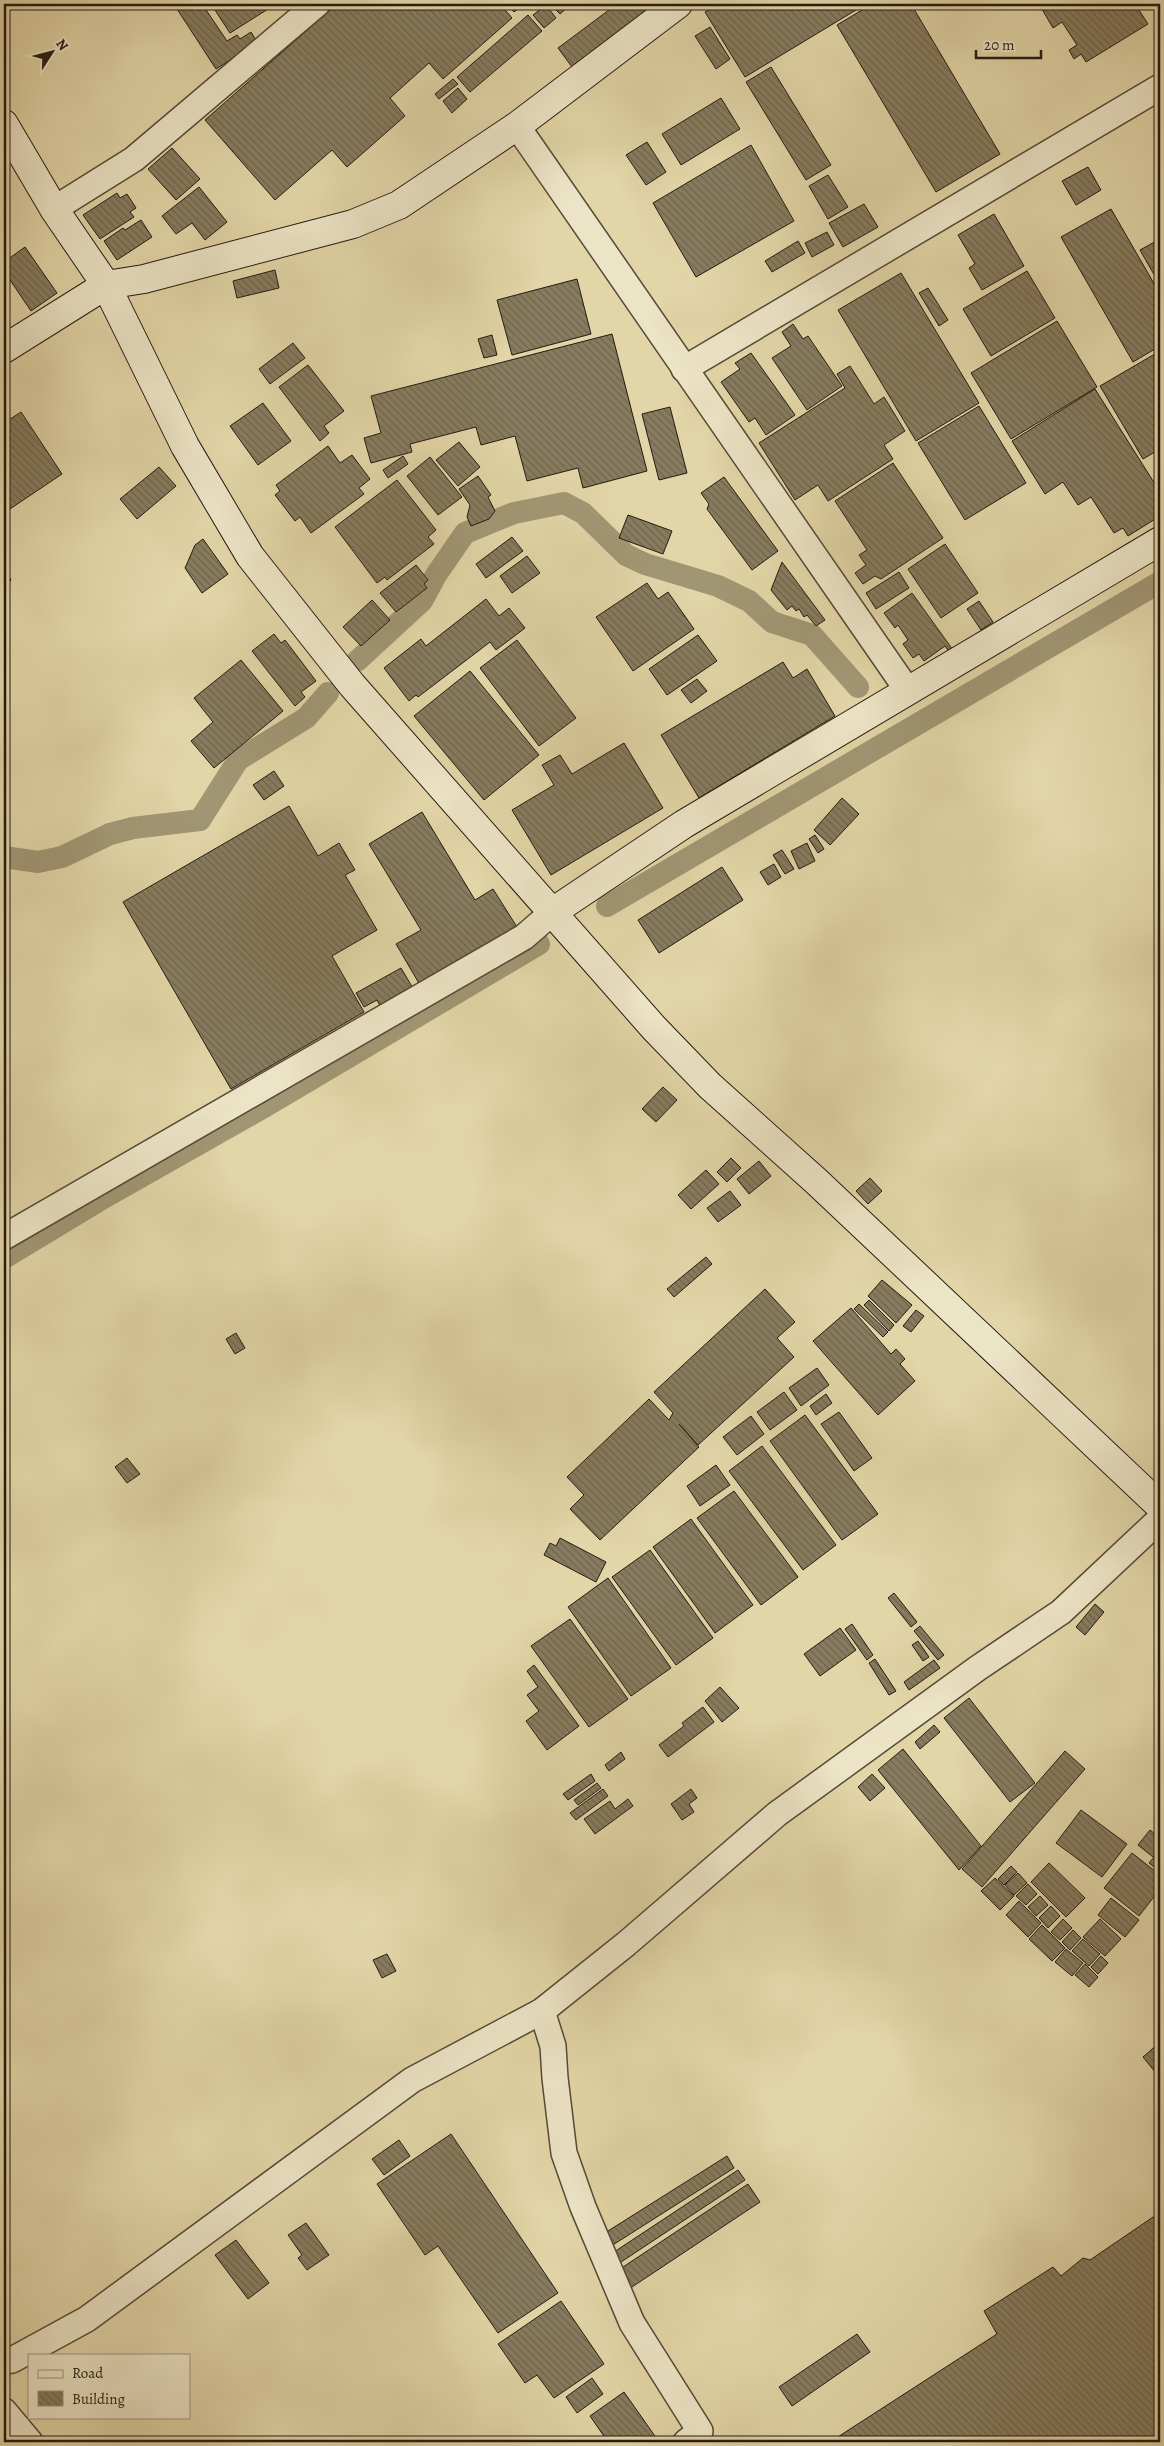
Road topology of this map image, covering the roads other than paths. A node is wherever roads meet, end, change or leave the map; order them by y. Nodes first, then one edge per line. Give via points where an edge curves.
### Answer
1 (317, 4) edge
2 (678, 4) edge
3 (1160, 86) edge
4 (4, 124) edge
5 (517, 126) junction
6 (54, 209) junction
7 (106, 285) junction
8 (4, 349) edge
9 (684, 369) junction
10 (1160, 542) edge
11 (908, 691) junction
12 (554, 912) junction
13 (4, 1237) edge
14 (1160, 1506) edge
15 (1160, 1519) edge
16 (542, 2011) junction
17 (4, 2361) edge
18 (4, 2411) edge
19 (30, 2442) edge
20 (686, 2442) edge

1 - 6 street via 134,159
2 - 5 street
3 - 9 street
4 - 6 street
5 - 7 street via 399,204 354,224 144,279
5 - 9 street
6 - 7 street
7 - 8 street
7 - 12 street via 185,446 250,556 352,686
9 - 11 street
10 - 11 street
11 - 12 street via 684,824
12 - 13 street via 524,937
12 - 14 street via 654,1028 710,1086 816,1181
15 - 16 street via 1061,1612 970,1673 777,1814 626,1944
16 - 17 street via 412,2080 87,2319 12,2360
16 - 20 street via 553,2046 564,2153 632,2323 700,2431
18 - 19 street

